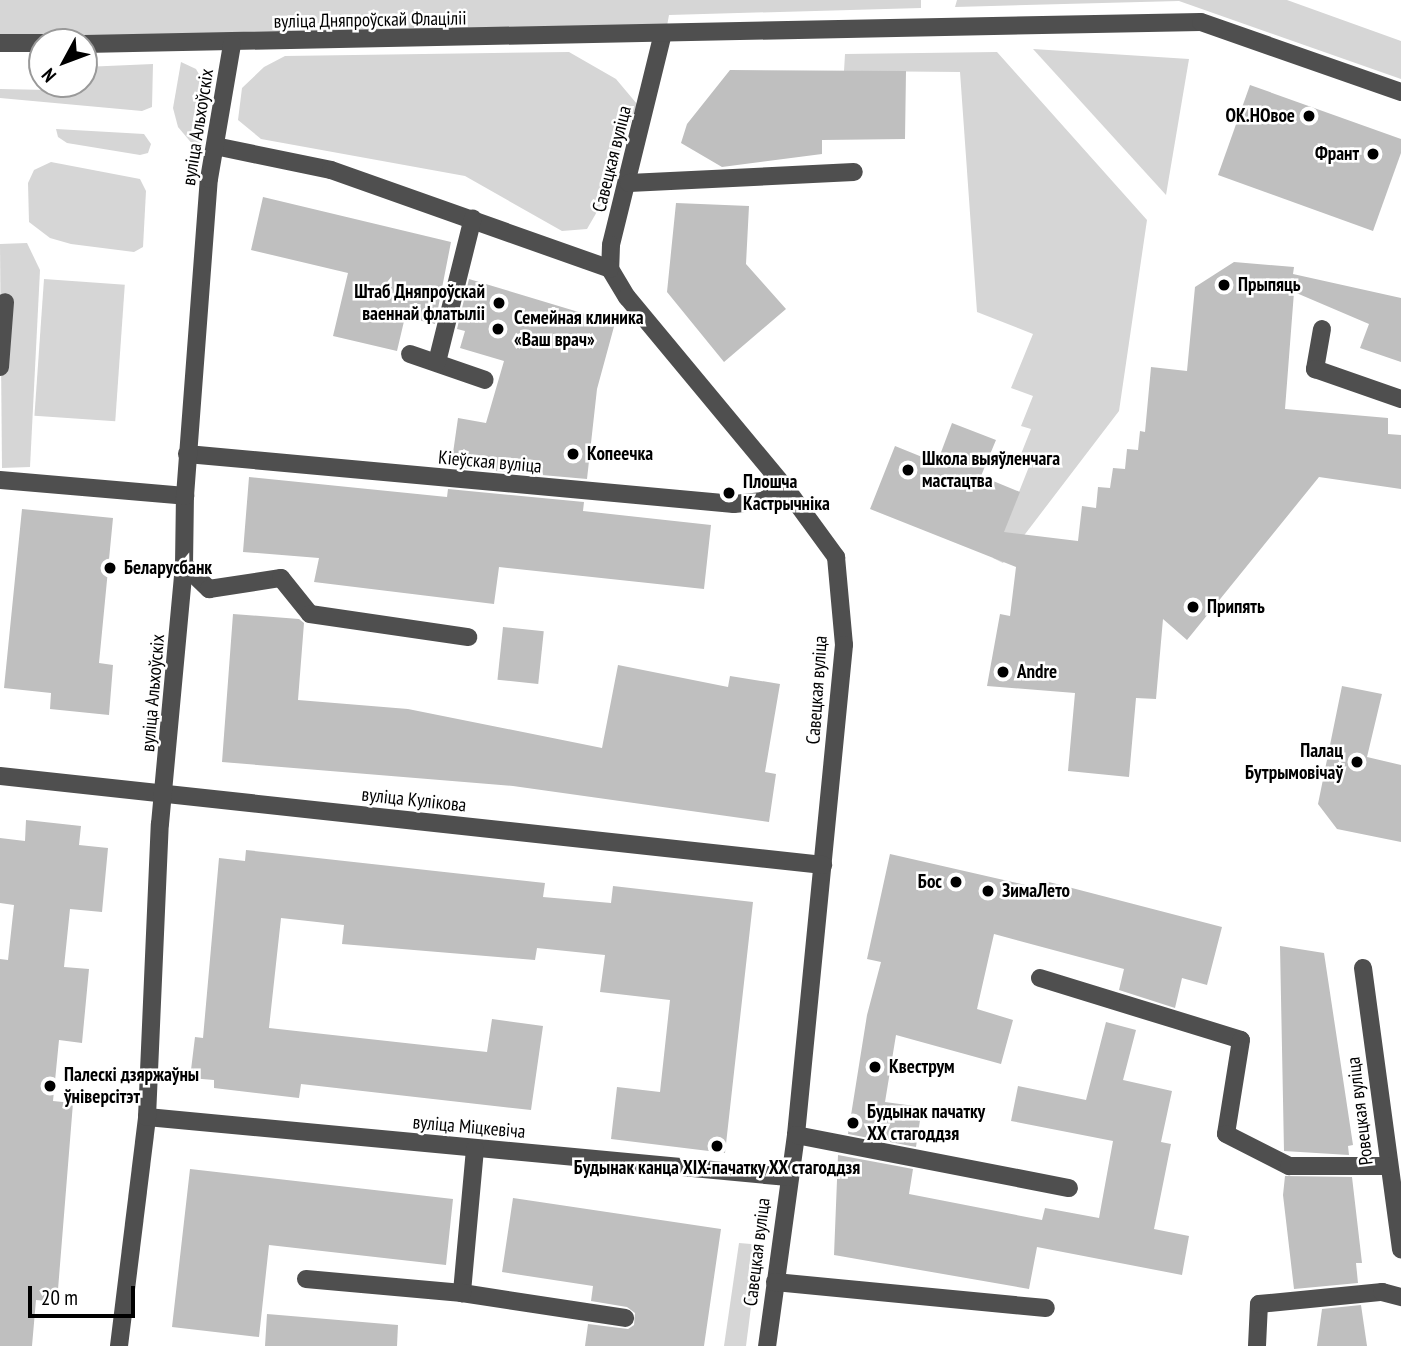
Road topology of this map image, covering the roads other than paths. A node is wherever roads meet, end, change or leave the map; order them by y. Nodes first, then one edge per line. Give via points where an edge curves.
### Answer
1 (663, 33) junction
2 (0, 43) edge
3 (28, 43) edge
4 (98, 44) edge
5 (232, 44) junction
6 (1401, 92) edge
7 (215, 146) junction
8 (854, 172) dead end
9 (629, 183) junction
10 (474, 218) junction
11 (611, 269) junction
12 (5, 302) dead end
13 (1322, 329) dead end
14 (410, 354) dead end
15 (437, 362) junction
16 (0, 367) edge
17 (485, 380) dead end
18 (1401, 399) edge
19 (187, 454) junction
20 (0, 480) edge
21 (785, 487) junction
22 (184, 496) junction
23 (184, 565) junction
24 (468, 637) dead end
25 (0, 776) edge
26 (166, 795) junction
27 (823, 865) junction
28 (1363, 968) dead end
29 (1040, 978) dead end
30 (147, 1117) junction
31 (796, 1135) junction
32 (475, 1149) junction
33 (1388, 1166) junction
34 (788, 1177) junction
35 (1069, 1188) dead end
36 (1401, 1249) edge
37 (306, 1279) dead end
38 (775, 1282) junction
39 (462, 1293) junction
40 (1401, 1297) edge
41 (1045, 1308) dead end
42 (625, 1318) dead end
43 (119, 1346) edge
44 (767, 1346) edge
45 (1257, 1346) edge

1 - 5 street, вуліца Дняпроўскай Флаціліі
1 - 6 street, вуліца Дняпроўскай Флаціліі via 944,23 1201,22
1 - 9 street, Савецкая вуліца
2 - 3 street
4 - 5 street, вуліца Дняпроўскай Флаціліі
5 - 7 street, вуліца Альхоўскіх
7 - 10 street via 331,170
7 - 19 street, вуліца Альхоўскіх
8 - 9 street
9 - 11 street, Савецкая вуліца via 611,246
10 - 11 street
10 - 15 street
11 - 21 street, Савецкая вуліца via 627,297
12 - 16 street
13 - 18 street via 1315,369
14 - 15 street
15 - 17 street
19 - 21 street, Кіеўская вуліца via 734,504 763,501
19 - 22 street, вуліца Альхоўскіх
20 - 22 street
21 - 27 street, Савецкая вуліца via 836,557 844,645
22 - 23 street, вуліца Альхоўскіх
23 - 24 street via 209,589 281,578 310,614
23 - 26 street, вуліца Альхоўскіх
25 - 26 street, вуліца Кулікова
26 - 27 street, вуліца Кулікова
26 - 30 street, вуліца Альхоўскіх via 160,824
27 - 31 street, Савецкая вуліца
28 - 33 street, Ровецкая вуліца
29 - 33 street via 1241,1040 1226,1135 1289,1166
30 - 32 street, вуліца Міцкевіча
30 - 43 street, вуліца Альхоўскіх
31 - 34 street, Савецкая вуліца
31 - 35 street
32 - 34 street, вуліца Міцкевіча
32 - 39 street
33 - 36 street, Ровецкая вуліца
34 - 38 street, Савецкая вуліца
37 - 39 street
38 - 41 street
38 - 44 street, Савецкая вуліца
39 - 42 street
40 - 45 street via 1381,1292 1259,1304

